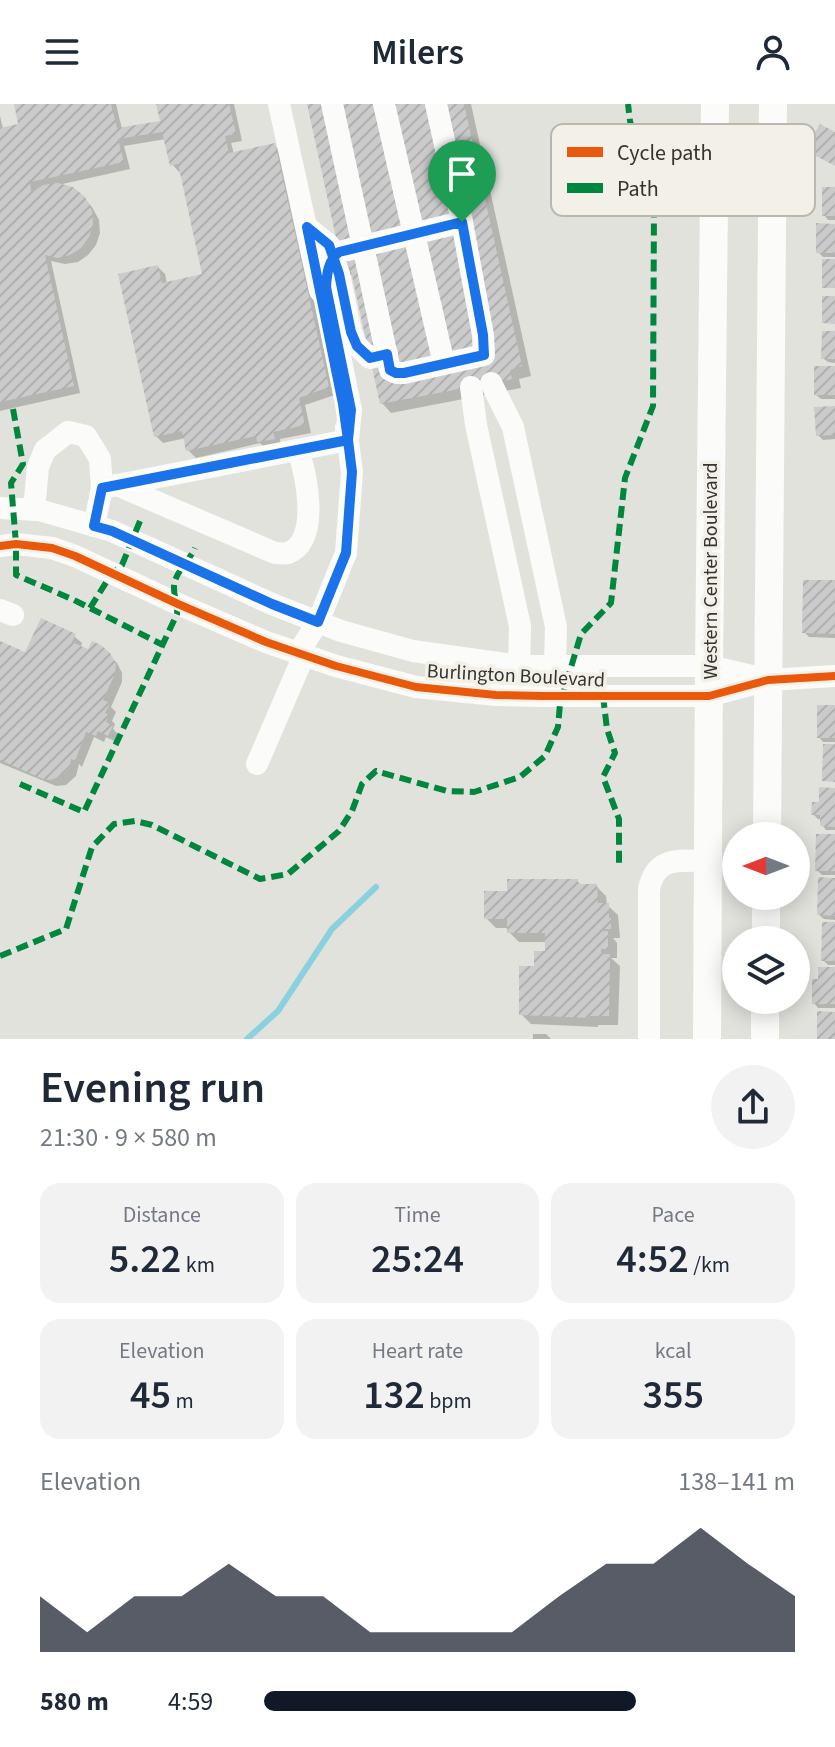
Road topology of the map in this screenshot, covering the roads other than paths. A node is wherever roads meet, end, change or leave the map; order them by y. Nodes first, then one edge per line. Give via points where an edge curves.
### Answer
1 (279, 104) edge
2 (332, 104) edge
3 (384, 104) edge
4 (436, 104) edge
5 (715, 104) edge
6 (773, 104) edge
7 (715, 124) edge
8 (773, 124) edge
9 (714, 216) edge
10 (772, 216) edge
11 (462, 222) junction
12 (307, 227) junction
13 (414, 234) junction
14 (363, 246) junction
15 (387, 354) junction
16 (444, 364) junction
17 (348, 440) junction
18 (298, 450) junction
19 (109, 486) junction
20 (0, 508) edge
21 (34, 510) junction
22 (58, 515) junction
23 (94, 526) junction
24 (0, 546) edge
25 (52, 548) junction
26 (318, 622) junction
27 (301, 654) junction
28 (519, 666) junction
29 (555, 666) junction
30 (709, 666) junction
31 (835, 676) edge
32 (768, 680) junction
33 (543, 696) junction
34 (709, 696) junction
35 (257, 764) dead end
36 (767, 822) edge
37 (708, 861) junction
38 (765, 1014) edge
39 (649, 1039) edge
40 (707, 1039) edge
41 (765, 1039) edge

1 - 12 street
2 - 14 street
3 - 13 street
4 - 11 street
5 - 7 main road, Western Center Boulevard
6 - 8 main road
9 - 30 main road, Western Center Boulevard
10 - 32 main road
11 - 13 street
11 - 16 street via 484,355
12 - 15 street via 329,245 357,346 370,358
12 - 17 street
13 - 14 street
13 - 16 street
14 - 15 street
14 - 17 street via 339,252 327,273 351,410
15 - 16 street via 390,370 396,373
17 - 18 street
17 - 26 street via 352,472 346,553
18 - 19 street
18 - 19 street via 309,512 305,533 289,553 275,553
19 - 21 street via 86,436 68,432 45,450
19 - 23 street
20 - 21 street, Burlington Boulevard
21 - 22 street, Burlington Boulevard
22 - 23 street, Burlington Boulevard
22 - 25 street
23 - 26 street, Burlington Boulevard
24 - 25 street, Burlington Boulevard
25 - 27 street, Burlington Boulevard
26 - 27 street
26 - 28 street, Burlington Boulevard via 413,651
27 - 33 street, Burlington Boulevard via 416,687
27 - 35 street
28 - 29 street, Burlington Boulevard
28 - 29 street via 520,626 476,425 481,385 513,427 556,627
28 - 33 street
29 - 30 street, Burlington Boulevard
29 - 33 street
30 - 32 street, Burlington Boulevard
30 - 34 main road, Western Center Boulevard
31 - 32 street
32 - 34 street, Burlington Boulevard
32 - 36 main road
33 - 34 street, Burlington Boulevard
34 - 37 main road, Western Center Boulevard
37 - 39 street via 674,861 652,876
37 - 40 main road, Western Center Boulevard
38 - 41 main road

